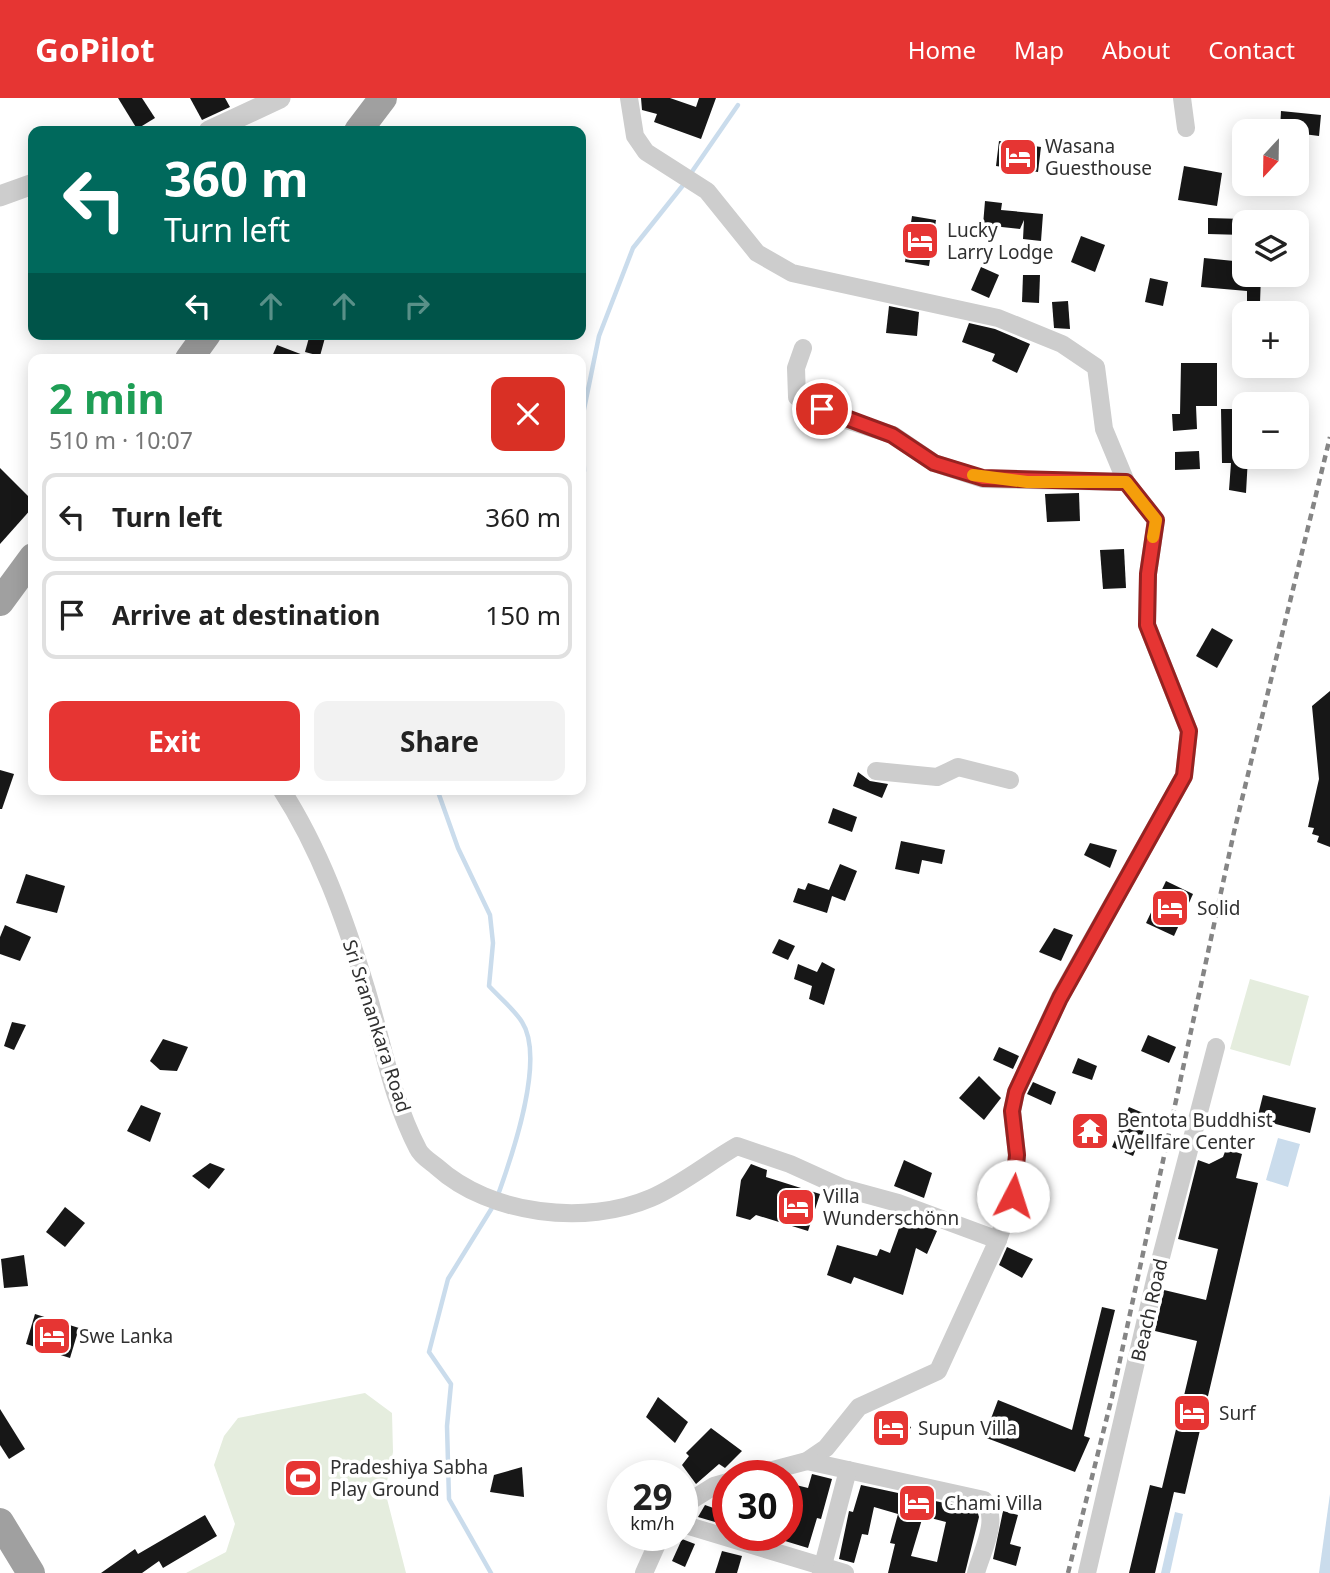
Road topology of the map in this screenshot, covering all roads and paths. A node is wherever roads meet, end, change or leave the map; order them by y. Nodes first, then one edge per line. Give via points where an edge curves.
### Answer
1 (280, 98) edge
2 (383, 98) edge
3 (629, 98) edge
4 (1182, 98) edge
5 (220, 126) edge
6 (362, 126) edge
7 (1186, 128) dead end
8 (28, 186) edge
9 (0, 196) edge
10 (202, 340) edge
11 (803, 348) dead end
12 (192, 354) edge
13 (1126, 482) junction
14 (28, 564) edge
15 (0, 602) edge
16 (876, 771) dead end
17 (1010, 780) dead end
18 (286, 795) edge
19 (1216, 1047) dead end
20 (998, 1240) junction
21 (807, 1461) junction
22 (803, 1462) edge
23 (848, 1470) junction
24 (0, 1522) edge
25 (698, 1529) edge
26 (654, 1551) edge
27 (821, 1570) edge
28 (31, 1573) edge
29 (644, 1573) edge
30 (845, 1573) edge
31 (976, 1573) edge
32 (1087, 1573) edge

1 - 5 street
2 - 6 highway
3 - 13 street via 635,136 646,152 707,191 757,253 792,273 998,318 1096,367 1104,429
4 - 7 street
8 - 9 street
10 - 12 highway
11 - 13 street via 796,368 797,397 892,435 934,463 983,478
13 - 20 street via 1156,520 1147,625 1189,731 1184,776 1060,998 1016,1092 1013,1196
14 - 15 highway
16 - 17 street via 937,777 958,767
18 - 20 street, Sri Sranankara Road via 310,836 352,944 383,1056 419,1151 454,1183 511,1204 559,1213 619,1209 653,1197 737,1146
19 - 32 street, Beach Road via 1155,1280
20 - 21 street via 938,1371 859,1407 826,1448
21 - 22 street
21 - 23 street
23 - 27 street
23 - 31 street via 984,1500 991,1508 991,1522
24 - 28 highway
25 - 27 street
26 - 29 street
27 - 30 street

